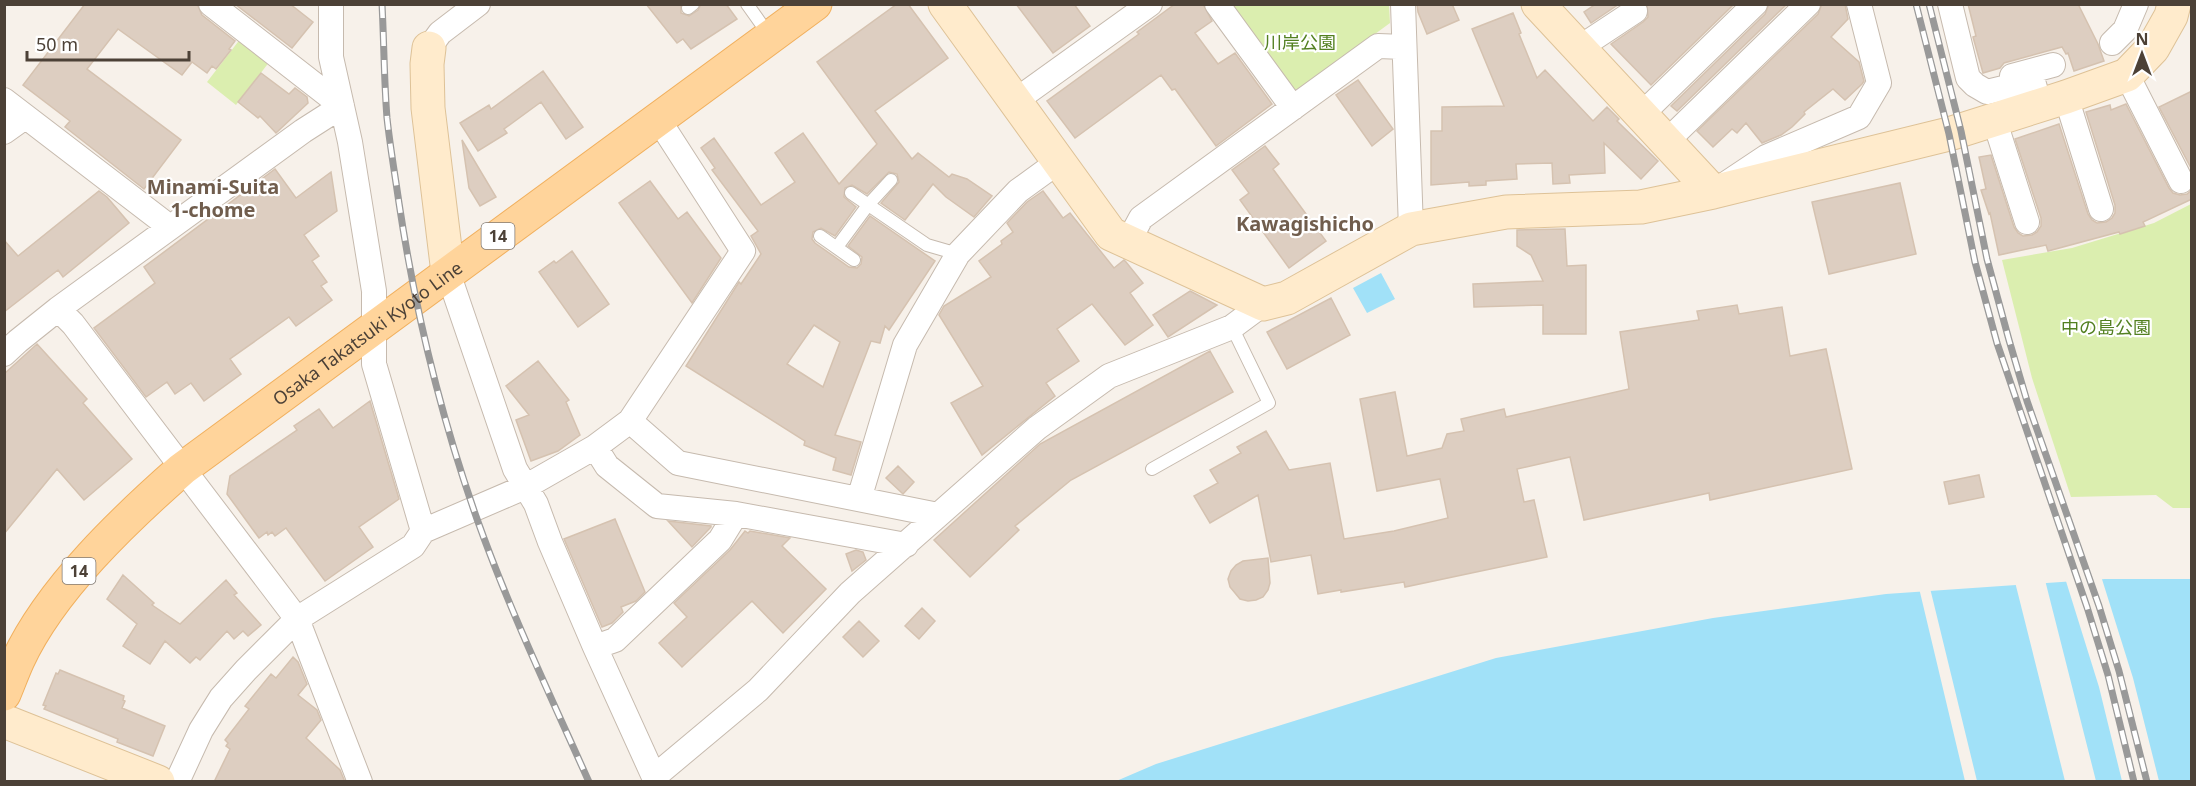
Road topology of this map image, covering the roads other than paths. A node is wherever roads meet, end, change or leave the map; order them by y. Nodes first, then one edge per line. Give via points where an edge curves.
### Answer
1 (211, 4) edge
2 (331, 4) edge
3 (478, 4) edge
4 (747, 4) edge
5 (815, 4) edge
6 (945, 4) edge
7 (1150, 4) edge
8 (1217, 4) edge
9 (1403, 4) edge
10 (1538, 4) edge
11 (1755, 4) edge
12 (1808, 4) edge
13 (1859, 4) edge
14 (1950, 4) edge
15 (2136, 4) edge
16 (2174, 4) edge
17 (1635, 11) dead end
18 (451, 13) edge
19 (770, 37) junction
20 (2112, 43) dead end
21 (1404, 47) junction
22 (429, 48) joint
23 (1579, 48) junction
24 (2053, 64) dead end
25 (2127, 75) junction
26 (1975, 85) junction
27 (4, 100) edge
28 (1015, 101) junction
29 (2053, 101) junction
30 (342, 106) junction
31 (1293, 108) junction
32 (1641, 115) junction
33 (25, 117) junction
34 (658, 119) junction
35 (1994, 119) junction
36 (4, 132) edge
37 (1666, 142) junction
38 (1058, 162) junction
39 (891, 180) dead end
40 (2181, 181) dead end
41 (1713, 192) junction
42 (851, 193) dead end
43 (868, 205) junction
44 (2101, 209) dead end
45 (2027, 222) dead end
46 (169, 228) junction
47 (1412, 229) junction
48 (820, 236) dead end
49 (1128, 242) junction
50 (837, 248) junction
51 (958, 254) junction
52 (854, 260) dead end
53 (448, 273) junction
54 (1263, 304) junction
55 (58, 309) junction
56 (1232, 327) junction
57 (374, 329) junction
58 (4, 354) edge
59 (630, 421) junction
60 (595, 447) junction
61 (182, 469) junction
62 (1152, 469) dead end
63 (525, 487) junction
64 (859, 499) junction
65 (736, 514) junction
66 (938, 515) junction
67 (423, 531) junction
68 (906, 545) junction
69 (297, 619) junction
70 (595, 647) junction
71 (4, 694) edge
72 (4, 721) edge
73 (158, 782) edge
74 (177, 782) edge
75 (360, 782) edge

1 - 30 street
2 - 30 street via 331,57
3 - 18 street
4 - 19 lane
5 - 19 main road, Osaka Takatsuki Kyoto Line / 14
6 - 28 street
7 - 28 street
8 - 31 street
9 - 21 street
10 - 23 street
11 - 32 street
12 - 37 street
13 - 41 street via 1879,83 1859,117 1766,157
14 - 26 street via 1968,78
15 - 20 street via 2125,30
16 - 25 street via 2153,48
17 - 23 street
18 - 22 street
19 - 34 main road, Osaka Takatsuki Kyoto Line / 14
21 - 31 street via 1378,46
21 - 47 street
22 - 53 street via 428,108
23 - 32 street
24 - 26 street
25 - 29 street
25 - 40 street
26 - 29 street via 1987,92 2033,81
27 - 33 street
28 - 38 street
29 - 35 street
29 - 44 street
30 - 46 street
30 - 57 street via 374,291
31 - 49 street via 1142,218
32 - 37 street
33 - 36 street
33 - 46 street
34 - 53 main road, Osaka Takatsuki Kyoto Line / 14
34 - 59 street via 743,251
35 - 41 street via 1949,135
35 - 45 street
37 - 41 street
38 - 49 street via 1111,234
38 - 51 street via 1018,191
39 - 43 lane
41 - 47 street via 1641,207 1506,212
42 - 43 lane
43 - 50 lane
43 - 51 lane via 927,245
46 - 55 street
47 - 54 street via 1287,298
48 - 50 lane
49 - 54 street
50 - 52 lane
51 - 64 street via 905,345
53 - 57 main road, Osaka Takatsuki Kyoto Line / 14
53 - 63 street via 515,469
54 - 56 street
55 - 58 street
55 - 61 street
56 - 62 lane via 1269,403
56 - 66 street via 1109,376 1037,428
57 - 61 main road, Osaka Takatsuki Kyoto Line / 14
57 - 67 street via 374,364
59 - 60 street
59 - 64 street via 678,463
60 - 63 street
60 - 65 street via 607,466 657,506
61 - 69 street
61 - 71 main road, Osaka Takatsuki Kyoto Line / 14 via 142,504 71,579 19,658
63 - 67 street
63 - 70 street via 536,504
64 - 66 street
65 - 68 street
65 - 70 street via 720,540 615,640
66 - 68 street
67 - 69 street via 413,546
68 - 70 street via 850,592 758,690 654,777
69 - 74 street via 221,698
69 - 75 street
72 - 73 street

